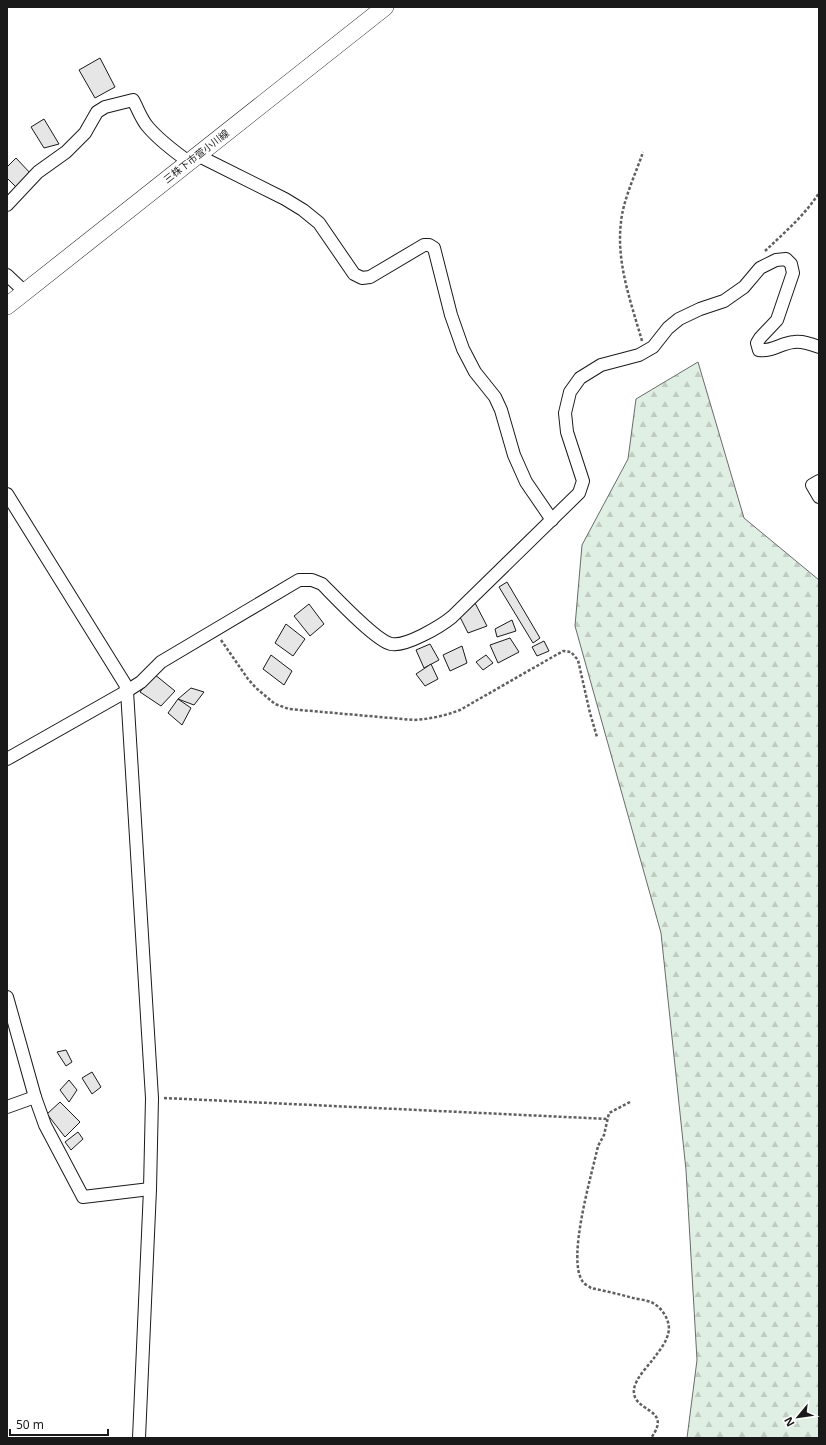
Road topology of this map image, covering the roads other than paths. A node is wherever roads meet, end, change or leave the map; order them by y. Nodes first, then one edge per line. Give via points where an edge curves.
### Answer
1 (385, 7) edge
2 (193, 159) junction
3 (7, 205) edge
4 (7, 275) edge
5 (25, 292) junction
6 (7, 306) edge
7 (819, 347) edge
8 (819, 481) edge
9 (7, 494) edge
10 (819, 497) edge
11 (552, 520) junction
12 (127, 691) junction
13 (7, 759) edge
14 (7, 997) edge
15 (35, 1097) junction
16 (7, 1107) edge
17 (150, 1189) junction
18 (139, 1438) edge

1 - 2 main road, 三株下市萱小川線
2 - 3 street via 172,150 148,127 133,100 105,107 97,112 85,133 66,152 38,172
2 - 5 main road, 三株下市萱小川線
2 - 11 street via 285,199 303,210 319,223 354,274 362,278 370,277 424,245 434,248 451,315 463,349 475,372 495,397 514,455 526,482
4 - 5 street
5 - 6 main road, 三株下市萱小川線
7 - 11 street via 809,342 793,342 766,351 759,350 757,343 777,320 793,273 791,264 786,259 776,260 760,268 744,287 724,302 679,319 653,347 639,355 601,365 580,378 570,392 565,414 567,432 583,481 579,493
8 - 10 street via 812,486
9 - 12 street
11 - 12 street via 452,617 442,625 404,643 391,644 377,637 322,584 312,580 299,580 161,662 141,682
12 - 13 street
12 - 17 street via 152,1098
14 - 15 street
15 - 16 street
15 - 17 street via 45,1125 83,1197
17 - 18 street

